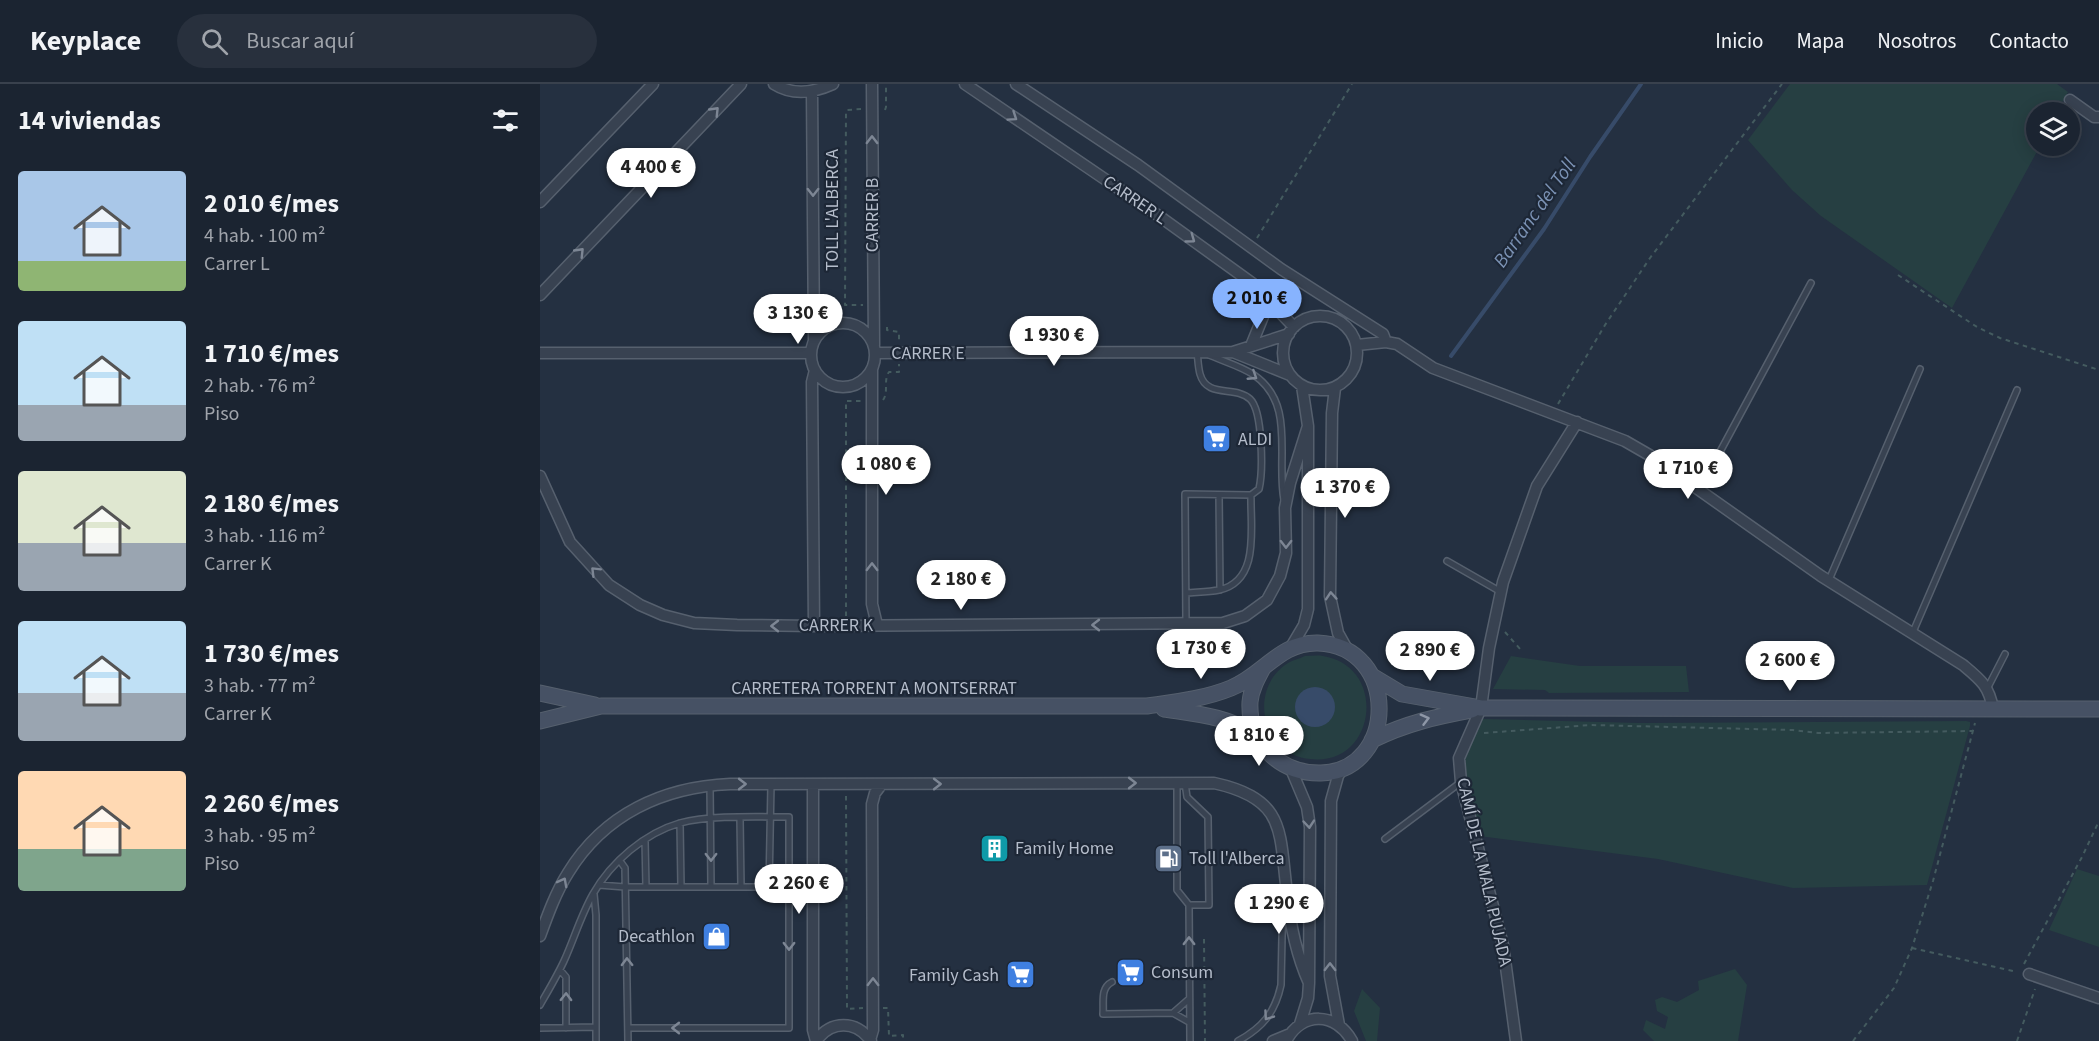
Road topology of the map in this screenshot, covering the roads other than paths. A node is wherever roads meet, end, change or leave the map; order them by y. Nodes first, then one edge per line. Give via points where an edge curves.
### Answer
1 (653, 84) edge
2 (741, 84) edge
3 (774, 84) edge
4 (833, 84) edge
5 (872, 84) edge
6 (965, 84) edge
7 (1016, 84) edge
8 (812, 92) junction
9 (2070, 100) dead end
10 (2099, 117) edge
11 (540, 202) edge
12 (1811, 283) dead end
13 (540, 295) edge
14 (1267, 298) junction
15 (1291, 331) junction
16 (814, 340) junction
17 (1386, 342) junction
18 (1357, 345) junction
19 (1251, 346) junction
20 (874, 349) junction
21 (1199, 351) junction
22 (1233, 352) junction
23 (540, 353) edge
24 (811, 353) junction
25 (872, 369) junction
26 (1920, 369) dead end
27 (815, 370) junction
28 (1290, 375) junction
29 (1302, 386) junction
30 (1335, 388) junction
31 (2017, 390) dead end
32 (1577, 422) junction
33 (1308, 426) junction
34 (540, 476) edge
35 (1697, 489) junction
36 (1219, 495) junction
37 (1251, 495) junction
38 (1285, 508) junction
39 (1447, 561) dead end
40 (1829, 580) junction
41 (1220, 590) junction
42 (1186, 592) junction
43 (1501, 592) junction
44 (1186, 624) junction
45 (877, 625) junction
46 (814, 626) junction
47 (1913, 632) junction
48 (1291, 647) junction
49 (1348, 651) junction
50 (2005, 654) dead end
51 (1263, 669) junction
52 (1372, 676) junction
53 (1987, 689) junction
54 (540, 693) edge
55 (601, 706) junction
56 (1147, 706) junction
57 (1481, 708) junction
58 (1987, 709) junction
59 (2099, 709) edge
60 (540, 721) edge
61 (1256, 735) junction
62 (1372, 740) junction
63 (1343, 767) junction
64 (1291, 769) junction
65 (1461, 782) junction
66 (1181, 783) junction
67 (771, 784) junction
68 (813, 784) junction
69 (881, 784) junction
70 (710, 785) junction
71 (771, 817) junction
72 (740, 818) junction
73 (711, 819) junction
74 (680, 823) junction
75 (1385, 839) dead end
76 (645, 840) junction
77 (620, 861) junction
78 (1285, 878) junction
79 (599, 885) junction
80 (625, 887) junction
81 (646, 887) junction
82 (681, 887) junction
83 (711, 887) junction
84 (741, 887) junction
85 (769, 887) junction
86 (789, 887) junction
87 (594, 893) junction
88 (1189, 905) junction
89 (540, 936) edge
90 (560, 970) junction
91 (2034, 976) road end
92 (1112, 982) dead end
93 (1309, 983) junction
94 (2099, 998) edge
95 (1190, 999) junction
96 (540, 1005) edge
97 (1173, 1013) junction
98 (1190, 1022) junction
99 (1300, 1024) junction
100 (1339, 1025) junction
101 (596, 1027) junction
102 (540, 1028) edge
103 (566, 1028) junction
104 (628, 1028) junction
105 (1288, 1037) edge
106 (596, 1041) edge
107 (628, 1041) edge
108 (816, 1041) edge
109 (871, 1041) edge
110 (1190, 1041) edge
111 (1238, 1041) edge
112 (1273, 1041) edge
113 (1352, 1041) edge
114 (1516, 1041) edge

1 - 11 street
13 -> 2 street
3 - 8 street via 796,93
4 - 8 street
20 -> 5 street, CARRER B
6 -> 14 street, CARRER L via 1159,216
7 - 17 street via 1138,165 1281,269 1383,334
8 -> 16 street
9 - 10 street
12 - 35 lane
14 - 15 street, CARRER L
14 - 19 street
15 - 18 street via 1299,322 1327,316 1340,321
15 - 19 street
15 - 28 street via 1283,357
16 - 20 street via 827,327 846,323 863,330
16 - 24 street
17 - 18 street
17 - 32 street via 1397,344 1433,368
18 - 30 street via 1358,358 1351,375
19 - 22 street
20 - 21 street, CARRER E via 899,353
20 - 25 street
21 - 22 street, CARRER E
21 - 37 lane via 1200,375 1206,385 1213,390 1239,392 1252,400 1258,414 1261,478 1259,489
21 -> 38 lane via 1252,374 1275,399 1281,414 1281,485
22 - 28 street
23 - 24 street
24 - 27 street
25 - 27 street via 858,383 839,387 829,384
45 -> 25 street via 872,604
26 - 40 lane
27 - 46 street
28 - 29 street
29 - 30 street via 1314,390
29 - 33 street
49 -> 30 street via 1338,633 1330,596
31 - 47 lane
32 - 35 street via 1625,441
32 - 43 street, CAMÍ DE LA MALA PUJADA via 1537,486
33 - 38 street, CARRER K
33 - 48 street via 1308,609
46 -> 34 street, CARRER K via 694,623 640,605 609,585 570,542
35 - 40 street
36 - 37 lane
36 - 41 lane
36 - 42 lane via 1185,494
37 - 41 lane via 1250,558 1236,582
38 -> 44 street, CARRER K via 1286,553 1280,576 1267,600 1245,616 1223,623
39 - 43 lane
40 - 47 street
41 - 42 lane
42 - 44 lane
43 - 57 street, CAMÍ DE LA MALA PUJADA
44 -> 45 street, CARRER K
45 - 46 street, CARRER K
47 - 53 street via 1963,665
48 - 49 main road via 1320,643
48 - 51 main road
49 - 52 main road
50 - 53 lane
51 - 56 main road via 1229,689 1196,699
51 - 61 main road via 1250,701
52 - 57 main road via 1402,694
52 - 62 main road via 1381,708
53 - 58 street
54 - 55 main road
55 - 56 main road, CARRETERA TORRENT A MONTSERRAT
55 - 60 main road
56 - 61 main road via 1217,716
57 - 58 main road
62 -> 57 main road via 1399,727
57 - 65 street, CAMÍ DE LA MALA PUJADA via 1459,758
58 - 59 main road
61 - 64 main road via 1276,761
62 - 63 main road via 1365,751
63 - 64 main road via 1326,773
100 -> 63 street via 1330,976 1331,801
64 -> 93 street via 1307,807 1310,827
65 - 75 lane
65 - 114 street, CAMÍ DE LA MALA PUJADA via 1503,945
69 -> 66 street
66 - 78 street via 1234,787 1261,803 1280,832
66 - 88 lane via 1177,890
66 - 88 lane via 1187,797 1208,817 1209,905
67 - 68 street
70 -> 67 street
67 - 71 lane
68 - 69 street
68 - 108 street
109 -> 69 street via 872,804
70 - 73 lane
89 -> 70 street via 567,873 596,837 650,801
71 - 72 lane
71 - 85 lane
71 - 86 lane via 789,817
72 - 73 lane
72 - 84 lane
73 - 74 lane
73 -> 83 lane
74 - 76 lane
74 - 82 lane
76 - 77 lane
76 - 81 lane
77 - 79 lane
77 - 80 lane via 625,868
78 - 93 street via 1294,940
78 -> 111 lane via 1278,999 1263,1024
79 - 80 lane
79 - 87 lane
80 - 81 lane
104 -> 80 lane
81 - 82 lane
82 - 83 lane
83 - 84 lane
84 - 85 lane
85 - 86 lane
86 -> 104 lane via 789,1028
87 - 90 lane
87 - 101 lane
95 -> 88 lane
90 - 96 lane
103 -> 90 lane via 566,977
91 - 94 street
92 - 97 lane via 1104,991 1103,1014
93 - 99 street
95 - 97 lane
95 - 98 lane
97 - 98 lane
98 - 110 lane
99 - 100 street via 1319,1019
99 - 105 street
100 - 113 street
101 - 103 lane
101 - 106 lane
102 - 103 lane
104 - 107 lane
105 - 112 street
108 - 109 street via 829,1028 848,1025 865,1033

